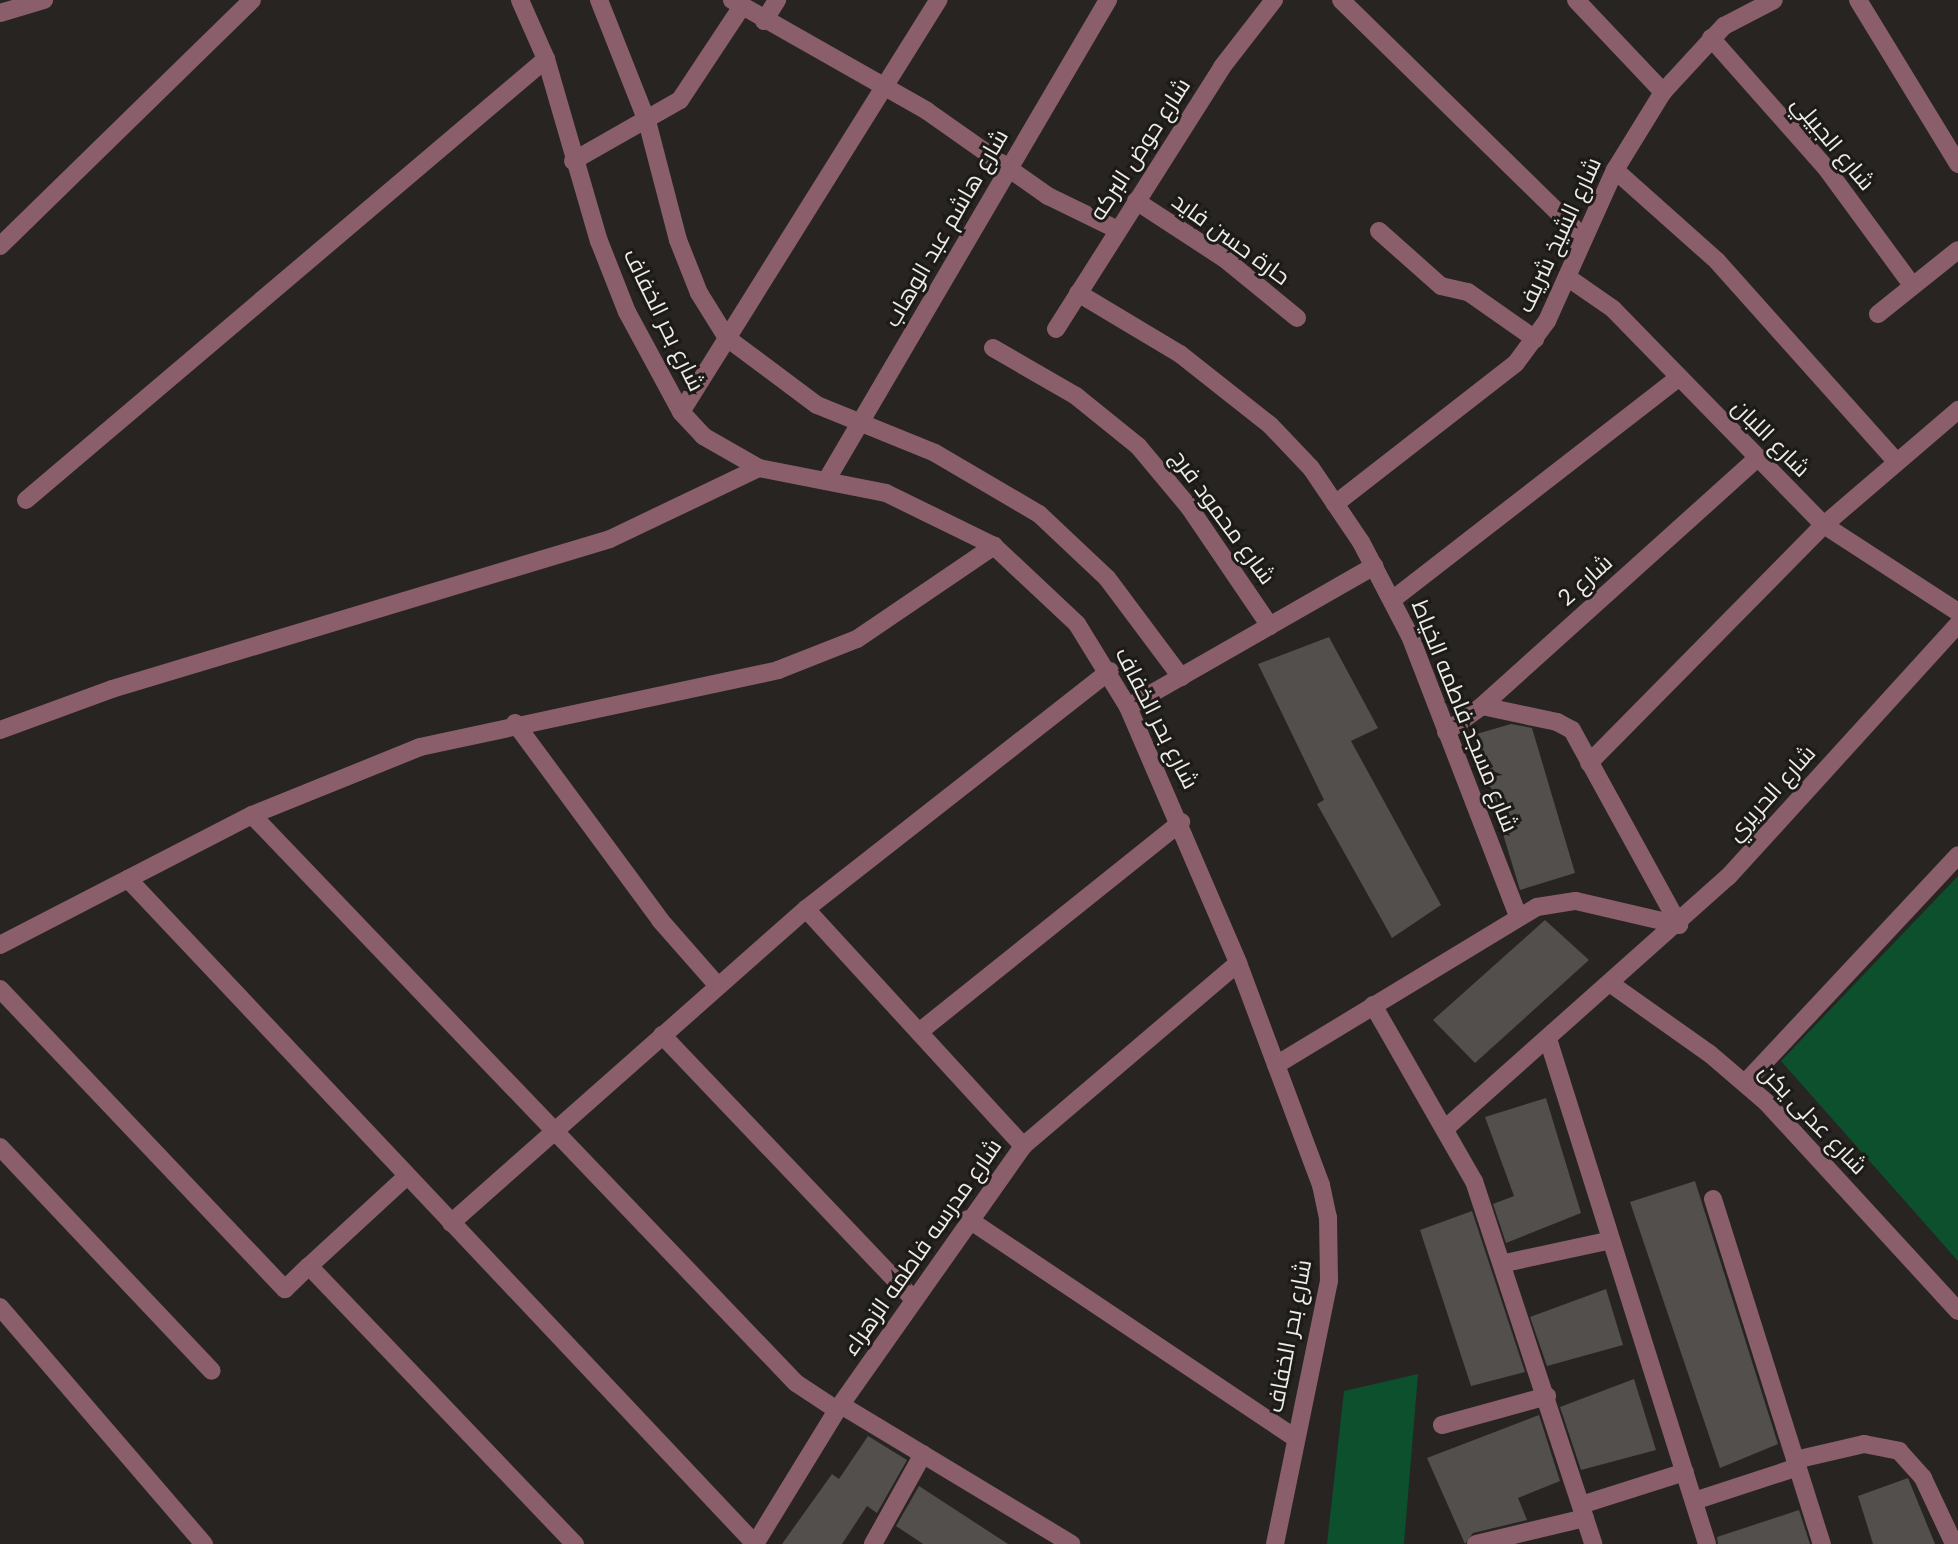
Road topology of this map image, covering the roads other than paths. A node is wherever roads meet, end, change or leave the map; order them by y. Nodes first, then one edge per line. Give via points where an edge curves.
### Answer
1 (44, 0) edge
2 (253, 0) edge
3 (520, 0) edge
4 (599, 0) edge
5 (777, 0) edge
6 (938, 0) edge
7 (1108, 0) edge
8 (1274, 0) edge
9 (1341, 0) edge
10 (1576, 0) edge
11 (1774, 0) edge
12 (1858, 0) edge
13 (1751, 3) edge
14 (736, 4) edge
15 (0, 13) edge
16 (764, 21) junction
17 (1711, 38) junction
18 (546, 59) junction
19 (884, 86) junction
20 (1663, 92) junction
21 (647, 121) junction
22 (573, 161) junction
23 (1958, 164) edge
24 (1009, 169) junction
25 (1615, 170) junction
26 (1136, 201) junction
27 (1118, 230) junction
28 (1379, 231) dead end
29 (1584, 238) junction
30 (0, 246) edge
31 (1958, 250) edge
32 (1567, 277) junction
33 (1912, 285) junction
34 (1079, 293) junction
35 (1878, 314) dead end
36 (1297, 318) dead end
37 (1056, 329) dead end
38 (727, 338) junction
39 (1535, 339) junction
40 (993, 348) dead end
41 (1678, 378) junction
42 (681, 412) junction
43 (1957, 414) edge
44 (861, 423) junction
45 (1755, 460) junction
46 (1896, 461) junction
47 (759, 468) junction
48 (826, 481) junction
49 (26, 500) dead end
50 (1335, 504) junction
51 (1824, 525) junction
52 (994, 546) junction
53 (1374, 566) junction
54 (1392, 600) junction
55 (1958, 612) edge
56 (1958, 624) edge
57 (1270, 626) junction
58 (1110, 671) junction
59 (1181, 677) junction
60 (1482, 706) junction
61 (1128, 707) junction
62 (515, 723) junction
63 (0, 730) edge
64 (1446, 732) junction
65 (1589, 763) junction
66 (252, 815) junction
67 (1181, 822) junction
68 (1958, 855) edge
69 (128, 879) junction
70 (806, 909) junction
71 (1518, 916) junction
72 (1679, 925) junction
73 (0, 945) edge
74 (1238, 963) junction
75 (1611, 984) junction
76 (718, 986) junction
77 (0, 989) edge
78 (1373, 1005) junction
79 (919, 1032) junction
80 (662, 1035) junction
81 (1548, 1040) junction
82 (1276, 1065) junction
83 (1745, 1083) junction
84 (1447, 1127) junction
85 (553, 1129) junction
86 (1023, 1146) junction
87 (0, 1147) edge
88 (407, 1176) junction
89 (1713, 1199) dead end
90 (968, 1219) junction
91 (451, 1223) junction
92 (1611, 1240) junction
93 (1505, 1264) junction
94 (309, 1266) junction
95 (913, 1299) junction
96 (0, 1307) edge
97 (1958, 1311) edge
98 (212, 1371) dead end
99 (1547, 1396) junction
100 (839, 1407) junction
101 (1442, 1425) dead end
102 (1294, 1437) junction
103 (923, 1454) junction
104 (1797, 1463) junction
105 (1685, 1472) junction
106 (1694, 1501) junction
107 (1583, 1511) junction
108 (204, 1544) edge
109 (575, 1544) edge
110 (755, 1544) edge
111 (873, 1544) edge
112 (1072, 1544) edge
113 (1275, 1544) edge
114 (1476, 1544) edge
115 (1593, 1544) edge
116 (1707, 1544) edge
117 (1822, 1544) edge
118 (1954, 1544) edge

1 - 15 street
2 - 30 street
3 - 18 street, شارع بحر الخفاف
4 - 21 street
5 - 16 street
6 - 19 street
7 - 24 street, شارع هاشم عبد الوهاب
8 - 26 street, شارع حوض البركه via 1222,67
9 - 29 street
10 - 20 street
11 - 13 street, شارع الشيخ شريف
12 - 23 street
13 - 17 street, شارع الشيخ شريف
14 - 16 street
14 - 21 street via 693,86
16 - 19 street
17 - 20 street, شارع الشيخ شريف
17 - 33 street, شارع الجبيلي via 1826,169
18 - 22 street, شارع بحر الخفاف
18 - 49 street
19 - 24 street
19 - 38 street
20 - 25 street, شارع الشيخ شريف
21 - 22 street
21 - 38 street via 678,240 699,293
22 - 42 street, شارع بحر الخفاف via 627,312
24 - 27 street via 1076,212
24 - 44 street, شارع هاشم عبد الوهاب
25 - 29 street, شارع الشيخ شريف
25 - 46 street via 1717,261
26 - 27 street, شارع حوض البركه
26 - 36 street, حارة حسن فايد via 1225,260
27 - 34 street, شارع حوض البركه
28 - 39 street via 1441,286 1468,292
29 - 32 street, شارع الشيخ شريف
31 - 33 street
32 - 39 street, شارع الشيخ شريف
32 - 41 street, شارع اللبان via 1613,309
33 - 35 street
34 - 37 street, شارع حوض البركه
34 - 50 street, شارع مسجد فاطمه الخياط via 1180,354 1270,425
38 - 42 street
38 - 44 street via 817,405
39 - 50 street, شارع الشيخ شريف via 1492,385
40 - 57 street, شارع محمود فرج via 1076,396 1138,446 1189,506
41 - 45 street, شارع اللبان
41 - 54 street
42 - 47 street, شارع بحر الخفاف via 712,442
43 - 46 street
44 - 48 street, شارع هاشم عبد الوهاب
44 - 59 street via 934,453 1039,514 1107,578
45 - 51 street, شارع اللبان
45 - 60 street, شارع 2
46 - 51 street
47 - 48 street, شارع بحر الخفاف
47 - 63 street via 610,540 112,689
48 - 52 street, شارع بحر الخفاف via 886,493
50 - 53 street, شارع مسجد فاطمه الخياط
51 - 55 street, شارع اللبان
51 - 65 street
52 - 58 street, شارع بحر الخفاف via 1077,624
52 - 62 street via 857,639 778,670
53 - 54 street, شارع مسجد فاطمه الخياط
53 - 57 street
54 - 64 street, شارع مسجد فاطمه الخياط
56 - 72 street, شارع الحريري
57 - 59 street
58 - 61 street, شارع بحر الخفاف
58 - 70 street
59 - 61 street
60 - 64 street, شارع 2
60 - 65 street via 1566,725
61 - 67 street, شارع بحر الخفاف
62 - 66 street via 421,747
62 - 76 street via 660,919
64 - 71 street, شارع مسجد فاطمه الخياط
65 - 72 street
66 - 69 street
66 - 85 street
67 - 74 street, شارع بحر الخفاف
67 - 79 street
68 - 83 street
69 - 73 street
69 - 88 street
70 - 76 street
70 - 79 street
71 - 72 street via 1555,901 1576,901
71 - 78 street
72 - 75 street, شارع الحريري
74 - 82 street, شارع بحر الخفاف
74 - 86 street, شارع مدرسه فاطمه الزهراء
75 - 81 street, شارع الحريري
75 - 83 street, شارع عدلى يكن
76 - 80 street
77 - 94 street via 285,1289
78 - 82 street
78 - 84 street
79 - 86 street
80 - 85 street
80 - 95 street
81 - 84 street, شارع الحريري
81 - 92 street
82 - 102 street, شارع بحر الخفاف via 1321,1185 1330,1249 1324,1313
83 - 97 street, شارع عدلى يكن
84 - 93 street via 1475,1181
85 - 91 street
85 - 100 street via 796,1383
86 - 90 street, شارع مدرسه فاطمه الزهراء
87 - 98 street
88 - 91 street
88 - 94 street
89 - 104 street
90 - 95 street, شارع مدرسه فاطمه الزهراء
90 - 102 street
91 - 110 street
92 - 93 street
92 - 105 street
93 - 99 street
94 - 109 street
95 - 100 street, شارع مدرسه فاطمه الزهراء
96 - 108 street
99 - 101 street
99 - 107 street
100 - 103 street
100 - 110 street, شارع مدرسه فاطمه الزهراء
102 - 113 street, شارع بحر الخفاف
103 - 111 street
103 - 112 street
104 - 106 street
104 - 117 street
104 - 118 street via 1864,1444 1899,1451 1923,1478
105 - 106 street
105 - 107 street
106 - 116 street
107 - 114 street
107 - 115 street

